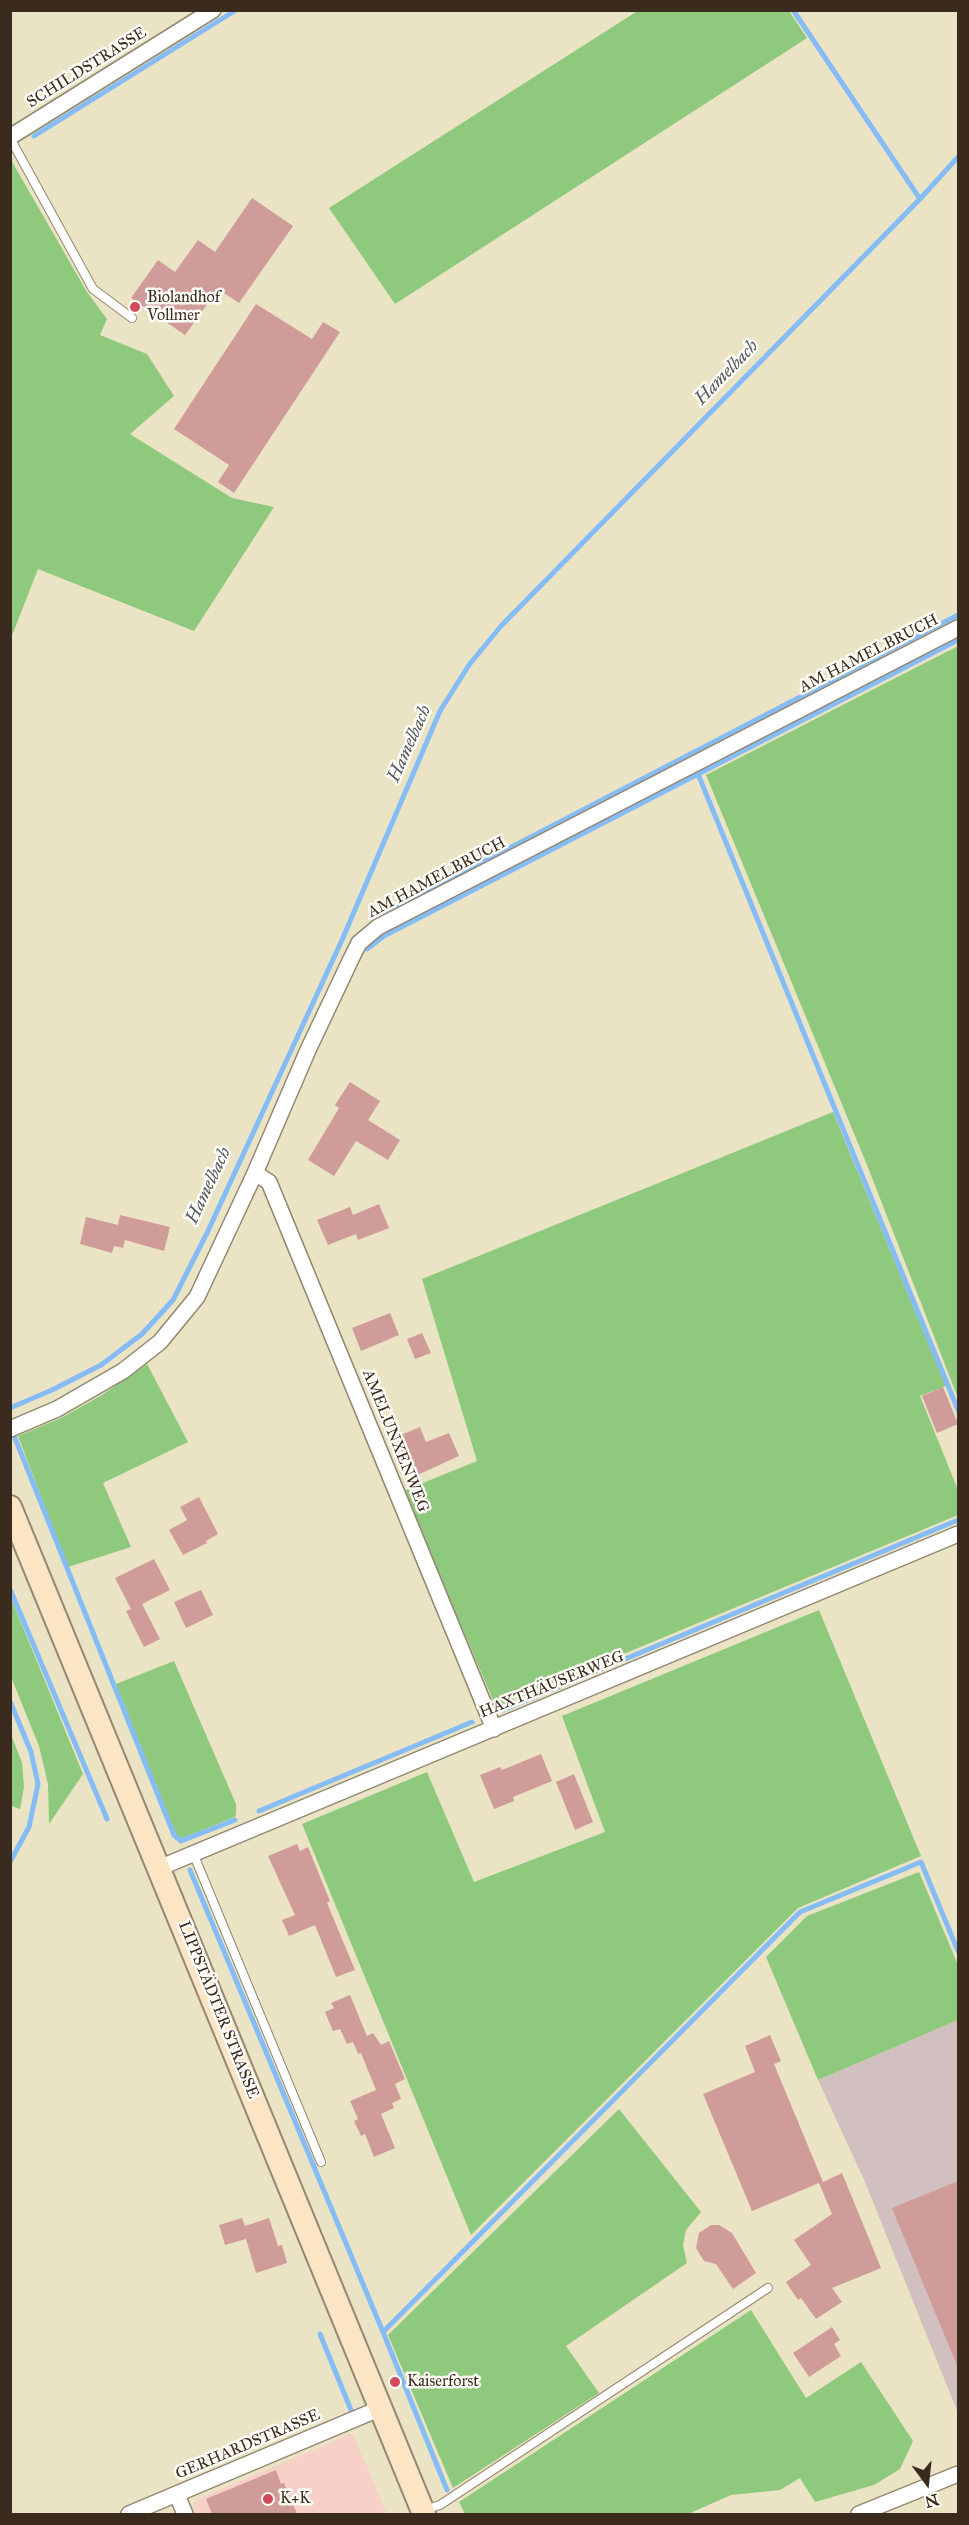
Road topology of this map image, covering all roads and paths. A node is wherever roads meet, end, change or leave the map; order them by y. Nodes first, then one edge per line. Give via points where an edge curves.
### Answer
1 (213, 10) edge
2 (10, 138) edge
3 (132, 318) dead end
4 (958, 628) edge
5 (255, 1173) junction
6 (10, 1429) edge
7 (10, 1507) edge
8 (958, 1534) edge
9 (494, 1729) junction
10 (193, 1853) junction
11 (159, 1868) junction
12 (321, 2162) dead end
13 (768, 2288) dead end
14 (381, 2408) junction
15 (958, 2474) edge
16 (177, 2495) junction
17 (423, 2513) edge
18 (129, 2514) edge
19 (185, 2514) edge
20 (859, 2514) edge

1 - 2 street, SCHILDSTRASSE
2 - 3 lane via 93,289
4 - 5 street, AM HAMELBRUCH via 378,927 359,943 351,958
5 - 6 street, AM HAMELBRUCH via 197,1297 160,1342 98,1387
5 - 9 street, AMELUNXENWEG via 269,1182
7 - 11 street, LIPPSTÄDTER STRASSE
8 - 9 street, HAXTHÄUSERWEG
9 - 10 street, HAXTHÄUSERWEG
10 - 11 street, HAXTHÄUSERWEG
10 - 12 lane
11 - 14 street, LIPPSTÄDTER STRASSE
13 - 17 lane
14 - 16 street, GERHARDSTRASSE
14 - 17 street, LIPPSTÄDTER STRASSE
15 - 20 street
16 - 18 street, GERHARDSTRASSE
16 - 19 street

